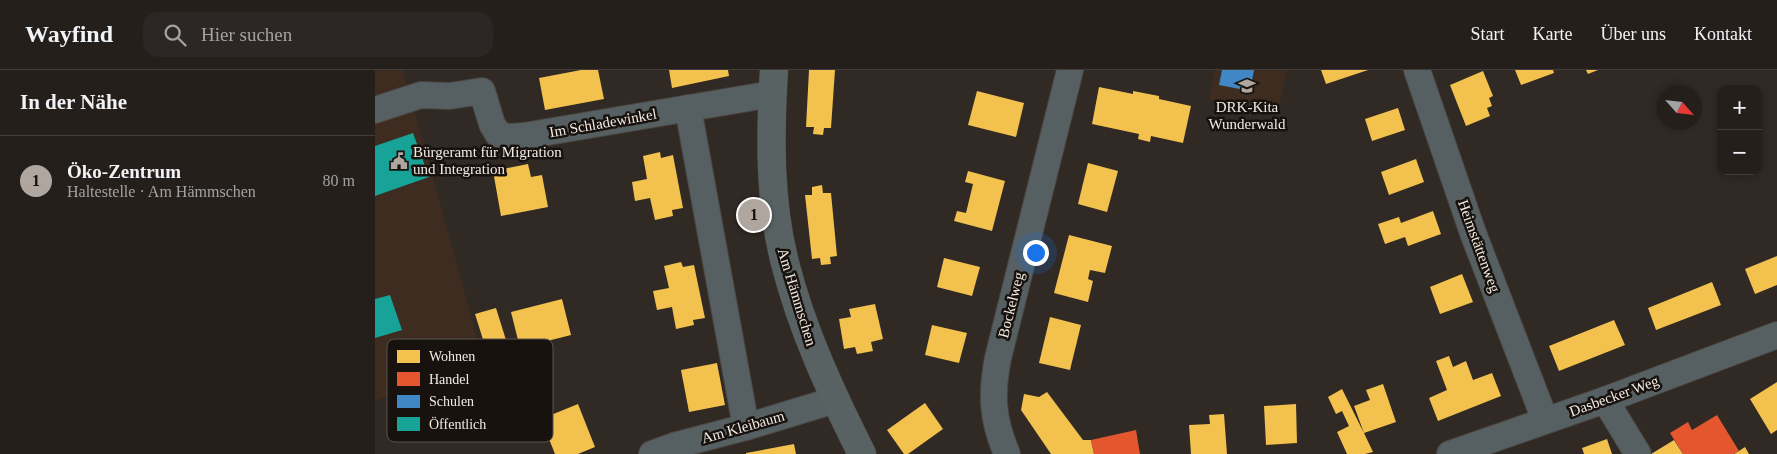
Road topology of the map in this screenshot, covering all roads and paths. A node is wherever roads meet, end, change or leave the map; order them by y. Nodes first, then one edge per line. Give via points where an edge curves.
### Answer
1 (1070, 70) edge
2 (1417, 70) edge
3 (773, 82) edge
4 (687, 108) junction
5 (375, 110) edge
6 (1777, 335) edge
7 (835, 400) junction
8 (1605, 400) junction
9 (1545, 420) junction
10 (746, 427) junction
11 (652, 454) edge
12 (862, 454) edge
13 (1007, 454) edge
14 (1450, 454) edge
15 (1637, 454) edge

1 - 13 street, Bockelweg via 993,383 994,410
2 - 9 street, Heimstättenweg via 1473,233
3 - 4 street, Im Schladewinkel
3 - 7 street, Am Hämmschen via 772,149 780,241 802,320
4 - 5 street, Im Schladewinkel via 508,137 499,134 492,124 482,92 421,96
4 - 10 street
6 - 8 street, Dasbecker Weg
7 - 10 street, Am Kleibaum
7 - 12 street, Am Hämmschen
8 - 9 street, Dasbecker Weg
8 - 15 street
9 - 14 street, Dasbecker Weg
10 - 11 street, Am Kleibaum

